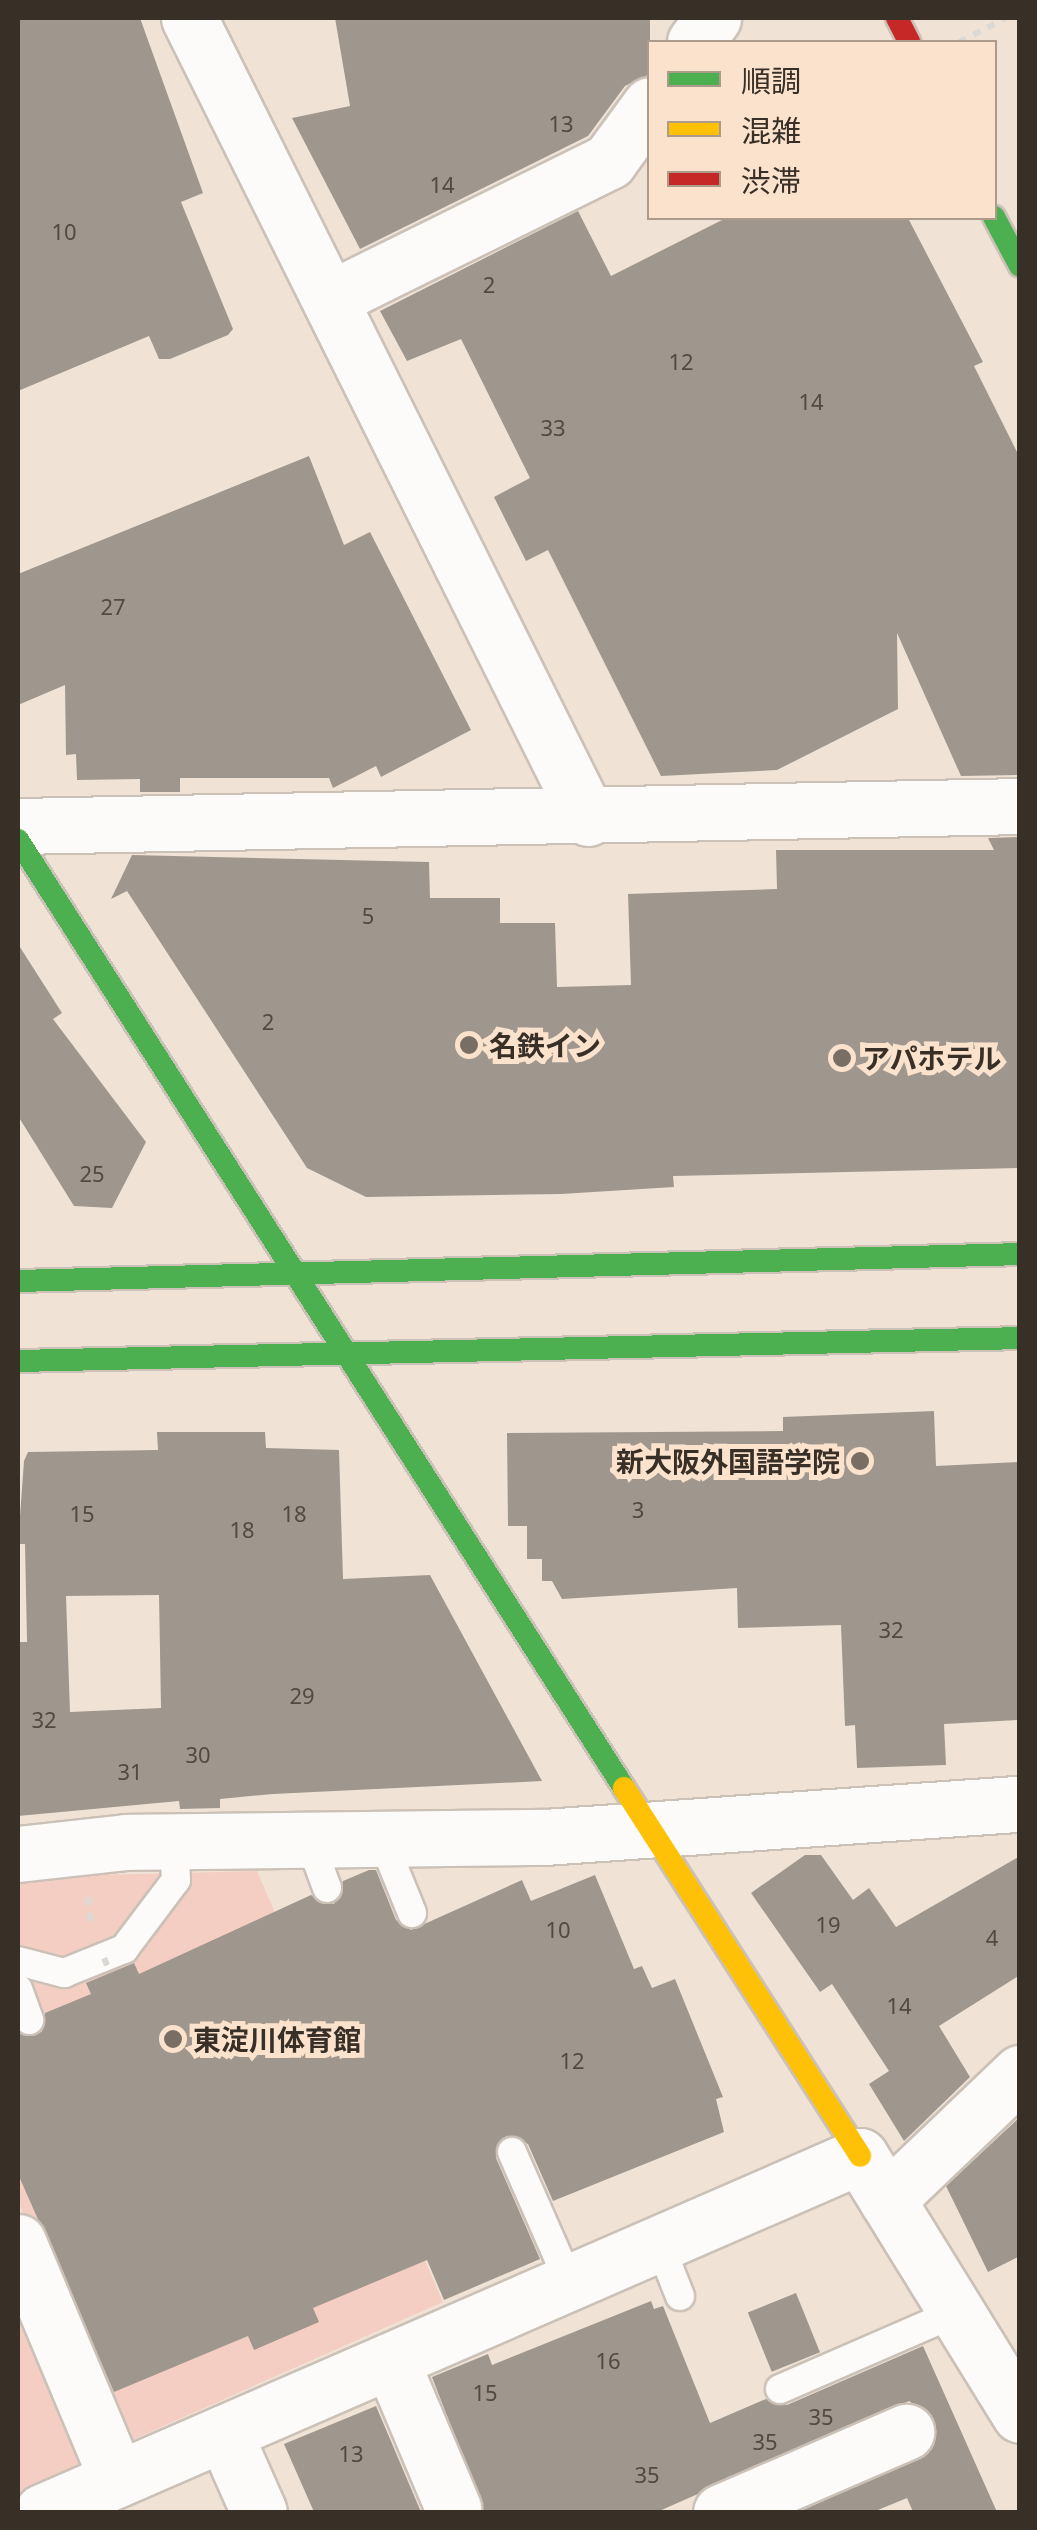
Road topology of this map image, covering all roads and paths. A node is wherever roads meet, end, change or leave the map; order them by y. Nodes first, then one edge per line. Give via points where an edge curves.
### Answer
1 (189, 18) edge
2 (713, 18) edge
3 (1006, 18) edge
4 (696, 40) edge
5 (963, 40) edge
6 (647, 110) edge
7 (996, 220) edge
8 (1020, 266) edge
9 (332, 298) junction
10 (1020, 806) edge
11 (588, 818) junction
12 (18, 826) edge
13 (18, 840) edge
14 (1020, 1254) edge
15 (296, 1276) junction
16 (18, 1281) edge
17 (1020, 1338) edge
18 (340, 1352) junction
19 (18, 1361) edge
20 (1020, 1804) edge
21 (650, 1826) junction
22 (382, 1839) junction
23 (174, 1847) junction
24 (18, 1854) edge
25 (412, 1913) dead end
26 (104, 1958) dead end
27 (18, 1962) edge
28 (108, 1970) dead end
29 (18, 1990) edge
30 (29, 2020) dead end
31 (1020, 2073) edge
32 (512, 2152) dead end
33 (874, 2178) junction
34 (18, 2242) edge
35 (659, 2244) junction
36 (569, 2282) junction
37 (680, 2296) dead end
38 (958, 2311) junction
39 (391, 2361) junction
40 (780, 2389) dead end
41 (1020, 2415) edge
42 (906, 2432) dead end
43 (224, 2433) junction
44 (117, 2479) junction
45 (453, 2508) dead end
46 (54, 2510) edge
47 (260, 2512) edge
48 (722, 2512) edge

1 - 9 street
2 - 4 street
3 - 5 path
6 - 9 street via 609,161
7 - 8 street
9 - 11 street
10 - 11 street
11 - 12 street
13 - 15 street
14 - 15 street
15 - 16 street
15 - 18 street
17 - 18 street
18 - 19 street
18 - 21 street
20 - 21 street
21 - 22 street
21 - 33 street
22 - 23 street via 318,1865
22 - 25 lane
23 - 24 street via 126,1842
23 - 27 lane via 176,1880 124,1949 64,1973
26 - 28 path, bridge
29 - 30 lane
31 - 33 street
32 - 36 lane
33 - 35 street
33 - 38 street
34 - 44 street
35 - 36 street
35 - 37 lane
36 - 39 street
38 - 40 lane
38 - 41 street
39 - 43 street
39 - 45 street
42 - 48 street
43 - 44 street
43 - 47 street
44 - 46 street

